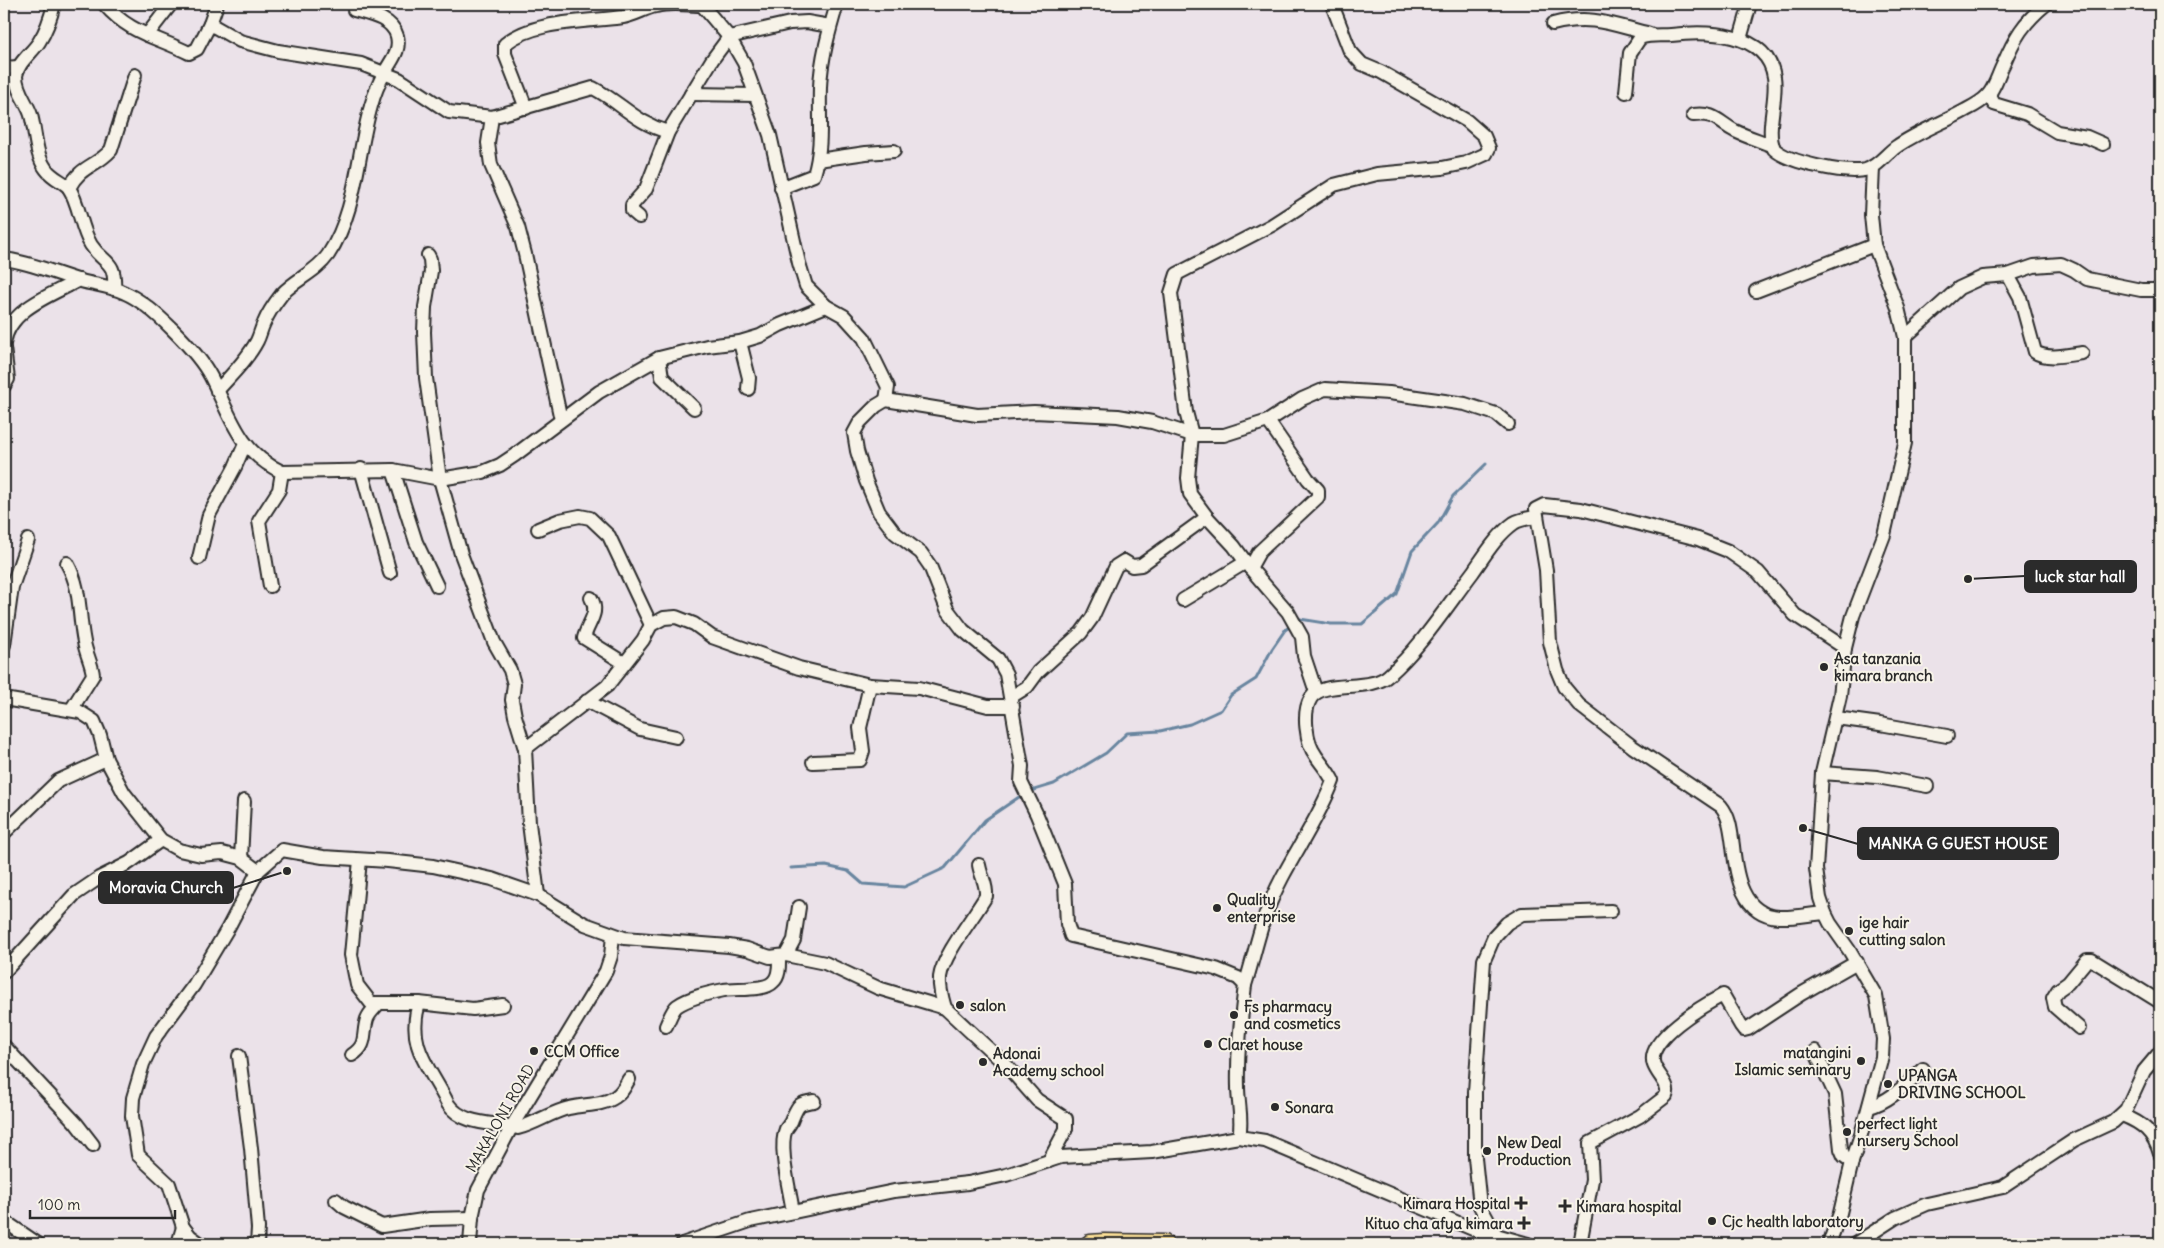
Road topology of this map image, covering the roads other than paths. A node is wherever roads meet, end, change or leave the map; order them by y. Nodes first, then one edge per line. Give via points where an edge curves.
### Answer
1 (54, 4) edge
2 (104, 4) edge
3 (171, 4) edge
4 (217, 4) edge
5 (837, 4) edge
6 (1750, 4) edge
7 (2046, 4) edge
8 (702, 5) edge
9 (1334, 7) dead end
10 (354, 10) dead end
11 (210, 24) junction
12 (1553, 24) dead end
13 (830, 26) junction
14 (147, 35) junction
15 (1655, 36) junction
16 (729, 37) junction
17 (1740, 39) junction
18 (18, 67) junction
19 (4, 68) edge
20 (384, 74) junction
21 (135, 76) dead end
22 (1626, 92) dead end
23 (691, 94) junction
24 (1989, 94) junction
25 (755, 96) junction
26 (526, 108) junction
27 (1692, 114) dead end
28 (492, 117) junction
29 (668, 132) junction
30 (2103, 144) dead end
31 (1773, 146) junction
32 (894, 151) dead end
33 (818, 160) junction
34 (1873, 167) junction
35 (69, 188) junction
36 (781, 188) junction
37 (639, 217) dead end
38 (1874, 245) junction
39 (428, 255) dead end
40 (4, 260) edge
41 (2008, 276) junction
42 (79, 280) junction
43 (114, 289) junction
44 (2160, 290) edge
45 (1756, 291) dead end
46 (826, 306) junction
47 (1905, 337) junction
48 (740, 342) junction
49 (4, 344) edge
50 (4, 348) edge
51 (2082, 354) dead end
52 (659, 358) junction
53 (4, 386) edge
54 (748, 389) dead end
55 (217, 391) junction
56 (886, 400) junction
57 (694, 408) dead end
58 (561, 420) junction
59 (1268, 421) junction
60 (1508, 424) dead end
61 (1192, 435) junction
62 (245, 444) junction
63 (361, 469) junction
64 (393, 470) junction
65 (282, 472) junction
66 (440, 479) junction
67 (1536, 516) junction
68 (1207, 517) junction
69 (538, 529) dead end
70 (28, 540) dead end
71 (199, 558) dead end
72 (67, 563) dead end
73 (1248, 565) junction
74 (390, 573) dead end
75 (270, 586) dead end
76 (437, 586) dead end
77 (591, 598) dead end
78 (1183, 600) dead end
79 (651, 625) junction
80 (4, 641) edge
81 (1845, 648) junction
82 (624, 664) junction
83 (870, 685) junction
84 (1316, 692) junction
85 (4, 696) edge
86 (587, 701) junction
87 (1012, 701) junction
88 (71, 710) junction
89 (1836, 718) junction
90 (1947, 736) dead end
91 (676, 737) dead end
92 (525, 749) junction
93 (106, 759) junction
94 (814, 762) dead end
95 (1822, 773) junction
96 (1927, 786) dead end
97 (244, 801) dead end
98 (4, 833) edge
99 (161, 840) junction
100 (241, 858) junction
101 (360, 860) junction
102 (979, 865) dead end
103 (258, 871) junction
104 (538, 895) junction
105 (799, 907) dead end
106 (1611, 911) dead end
107 (1825, 912) junction
108 (613, 935) junction
109 (786, 956) junction
110 (1857, 962) junction
111 (4, 972) edge
112 (1245, 985) junction
113 (379, 1002) junction
114 (419, 1002) junction
115 (2160, 1002) edge
116 (502, 1005) dead end
117 (944, 1008) junction
118 (666, 1026) dead end
119 (2079, 1028) dead end
120 (4, 1046) edge
121 (1815, 1051) dead end
122 (2160, 1052) edge
123 (352, 1055) dead end
124 (239, 1056) dead end
125 (1923, 1069) dead end
126 (629, 1079) dead end
127 (814, 1101) dead end
128 (1869, 1107) junction
129 (2122, 1115) junction
130 (512, 1126) junction
131 (1239, 1138) junction
132 (93, 1146) dead end
133 (2160, 1154) edge
134 (1048, 1161) junction
135 (1852, 1162) junction
136 (336, 1200) dead end
137 (793, 1212) junction
138 (472, 1218) junction
139 (4, 1221) edge
140 (183, 1227) junction
141 (1506, 1243) edge
142 (38, 1244) edge
143 (178, 1244) edge
144 (201, 1244) edge
145 (256, 1244) edge
146 (470, 1244) edge
147 (682, 1244) edge
148 (1090, 1244) edge
149 (1164, 1244) edge
150 (1528, 1244) edge
151 (1580, 1244) edge
152 (1829, 1244) edge
153 (1855, 1244) edge

1 - 18 street via 39,42
2 - 14 street via 125,25
3 - 14 street
4 - 11 street
5 - 13 street
6 - 17 street
7 - 24 street via 2023,25
8 - 16 street
8 - 26 street via 658,5 625,17 534,29 513,38 505,44 505,54
9 - 61 street via 1350,51 1362,64 1467,121 1484,136 1489,148 1486,154 1466,163 1377,174 1334,185 1272,225 1177,274 1171,293 1186,412
10 - 20 street via 375,15 392,26 397,36 398,50
11 - 14 street via 193,52
11 - 20 street via 240,41 278,51 361,64
12 - 15 street via 1570,19 1594,19
13 - 16 street via 790,23
13 - 33 street via 822,72
15 - 17 street via 1706,33
15 - 22 street via 1640,38 1632,48
16 - 23 street
16 - 25 street via 744,62
17 - 31 street via 1764,55 1773,69 1776,88 1771,136
18 - 19 street
18 - 35 street via 18,88 31,114 45,168 53,178
20 - 28 street via 399,78 449,112
20 - 55 street via 371,106 355,183 342,226 328,255 283,294 264,321 258,340 242,364
21 - 35 street via 111,150 75,175
23 - 25 street
23 - 29 street
24 - 30 street via 1994,104 2027,114 2057,132 2087,137
24 - 34 street via 1952,118 1896,147
25 - 36 street via 770,135
26 - 28 street
26 - 29 street via 593,88 635,118
27 - 31 street via 1708,114 1736,132
28 - 58 street via 488,143 491,165 518,227
29 - 37 street via 646,190 632,205 632,211
31 - 34 street via 1777,152 1804,162 1847,170
32 - 33 street
33 - 36 street via 814,175
34 - 38 street via 1871,215
35 - 43 street via 92,246 112,267
36 - 46 street via 806,286
38 - 45 street
38 - 47 street via 1898,308
39 - 66 street via 431,271 425,307 426,378
40 - 42 street via 28,262
41 - 44 street via 2028,268 2058,264 2070,267 2087,279 2141,290
41 - 47 street via 1983,277 1959,288
41 - 51 street via 2020,297 2035,352 2049,356
42 - 43 street
42 - 49 street via 30,306 14,319 5,333
43 - 55 street via 146,306 170,328 211,376
46 - 48 street
46 - 56 street via 844,316 864,338 888,387
47 - 81 street via 1905,451 1884,535 1852,616
48 - 52 street
48 - 54 street via 749,378
50 - 53 street via 8,379
52 - 57 street via 662,377
52 - 58 street via 598,392
55 - 62 street
56 - 61 street via 977,415 1034,412 1118,416 1152,422
56 - 87 street via 860,422 854,433 857,451 879,512 895,532 921,553 930,566 947,609 963,630 998,658 1006,674
58 - 66 street via 500,465 482,472
59 - 60 street via 1325,388 1465,404 1496,414
59 - 61 street via 1224,435
59 - 73 street via 1318,490 1318,497
61 - 68 street via 1188,478 1190,494
62 - 65 street via 266,464
62 - 71 street via 209,515
63 - 64 street
63 - 65 street
63 - 74 street
64 - 66 street
64 - 76 street via 416,542
65 - 75 street via 279,490 259,521
66 - 92 street via 462,554 490,631 510,670 515,716
67 - 81 street via 1536,509 1541,506 1573,507 1717,546 1750,565 1795,615
67 - 84 street via 1516,522 1496,540 1423,638 1388,677 1374,684
67 - 107 street via 1546,570 1550,642 1564,688 1585,710 1639,752 1722,806 1730,825 1738,879 1745,898 1751,904 1776,917
68 - 73 street
68 - 87 street via 1141,565 1132,566 1124,562 1116,566 1082,633 1038,672
69 - 79 street via 560,520 580,516 590,518 609,536
70 - 80 street via 12,587
72 - 88 street via 80,600 83,640 93,675
73 - 78 street
73 - 84 street via 1288,612 1302,637 1304,656
77 - 82 street via 595,612 584,638
79 - 82 street
79 - 83 street via 664,618 676,617 694,624 712,637 751,652 799,668
81 - 89 street
82 - 86 street via 607,686
83 - 87 street via 919,688 988,706
83 - 94 street via 860,728 860,760
84 - 112 street via 1310,699 1307,715 1308,739 1334,781 1266,911
85 - 88 street
86 - 91 street via 640,729
86 - 92 street
87 - 112 street via 1022,766 1021,782 1065,884 1067,924 1071,936 1216,970 1238,978
88 - 93 street via 94,721
89 - 90 street
89 - 95 street
92 - 104 street via 529,824
93 - 98 street via 58,781
93 - 99 street via 124,793
95 - 96 street via 1877,777
95 - 107 street via 1816,869
97 - 100 street
99 - 100 street via 179,850 201,855 222,853
99 - 111 street via 129,864 99,878 74,895
100 - 103 street
101 - 103 street via 282,850
101 - 104 street via 432,866
101 - 113 street via 351,955 357,985 371,1002
102 - 117 street via 980,876 987,887 986,896 940,976
103 - 140 street via 194,985 156,1036 133,1098 132,1116 138,1155 169,1184
104 - 108 street via 585,924
105 - 109 street via 794,940
106 - 141 street via 1522,914 1494,936 1484,960 1475,1092 1476,1178 1480,1206 1491,1229
107 - 110 street
108 - 109 street via 729,946 770,958
108 - 130 street, MAKALONI ROAD via 606,971
109 - 117 street via 825,963 878,988
109 - 118 street via 772,984 698,996 676,1007
110 - 128 street via 1876,996 1882,1026 1882,1057
110 - 151 street via 1747,1029 1741,1026 1723,995 1675,1027 1656,1048 1653,1059 1667,1087 1666,1096 1640,1116 1590,1143 1592,1180
112 - 131 street via 1238,1042 1242,1126
113 - 114 street
113 - 123 street via 368,1017 359,1050
114 - 116 street via 473,1009
114 - 130 street via 415,1016 417,1047 452,1110 472,1120
115 - 119 street via 2087,960 2053,998 2056,1007
117 - 134 street via 1006,1065 1037,1100 1066,1119 1066,1129
120 - 132 street via 76,1123
121 - 135 street via 1835,1094 1841,1149
122 - 129 street via 2144,1071
124 - 145 street via 251,1148 258,1228
125 - 128 street via 1899,1090
126 - 130 street via 614,1098 568,1108 526,1126
127 - 137 street via 802,1103 796,1110 784,1139 783,1152
128 - 135 street
129 - 133 street via 2148,1129
129 - 153 street via 2074,1140 2003,1187 1911,1210
130 - 138 street, MAKALONI ROAD via 478,1190
131 - 134 street via 1152,1152 1076,1156
131 - 141 street via 1265,1141
134 - 137 street via 968,1183 894,1190
135 - 152 street
136 - 138 street via 382,1226 430,1219
137 - 147 street via 750,1221
138 - 146 street, MAKALONI ROAD
139 - 142 street
140 - 143 street
140 - 144 street
141 - 150 street
148 - 149 highway

